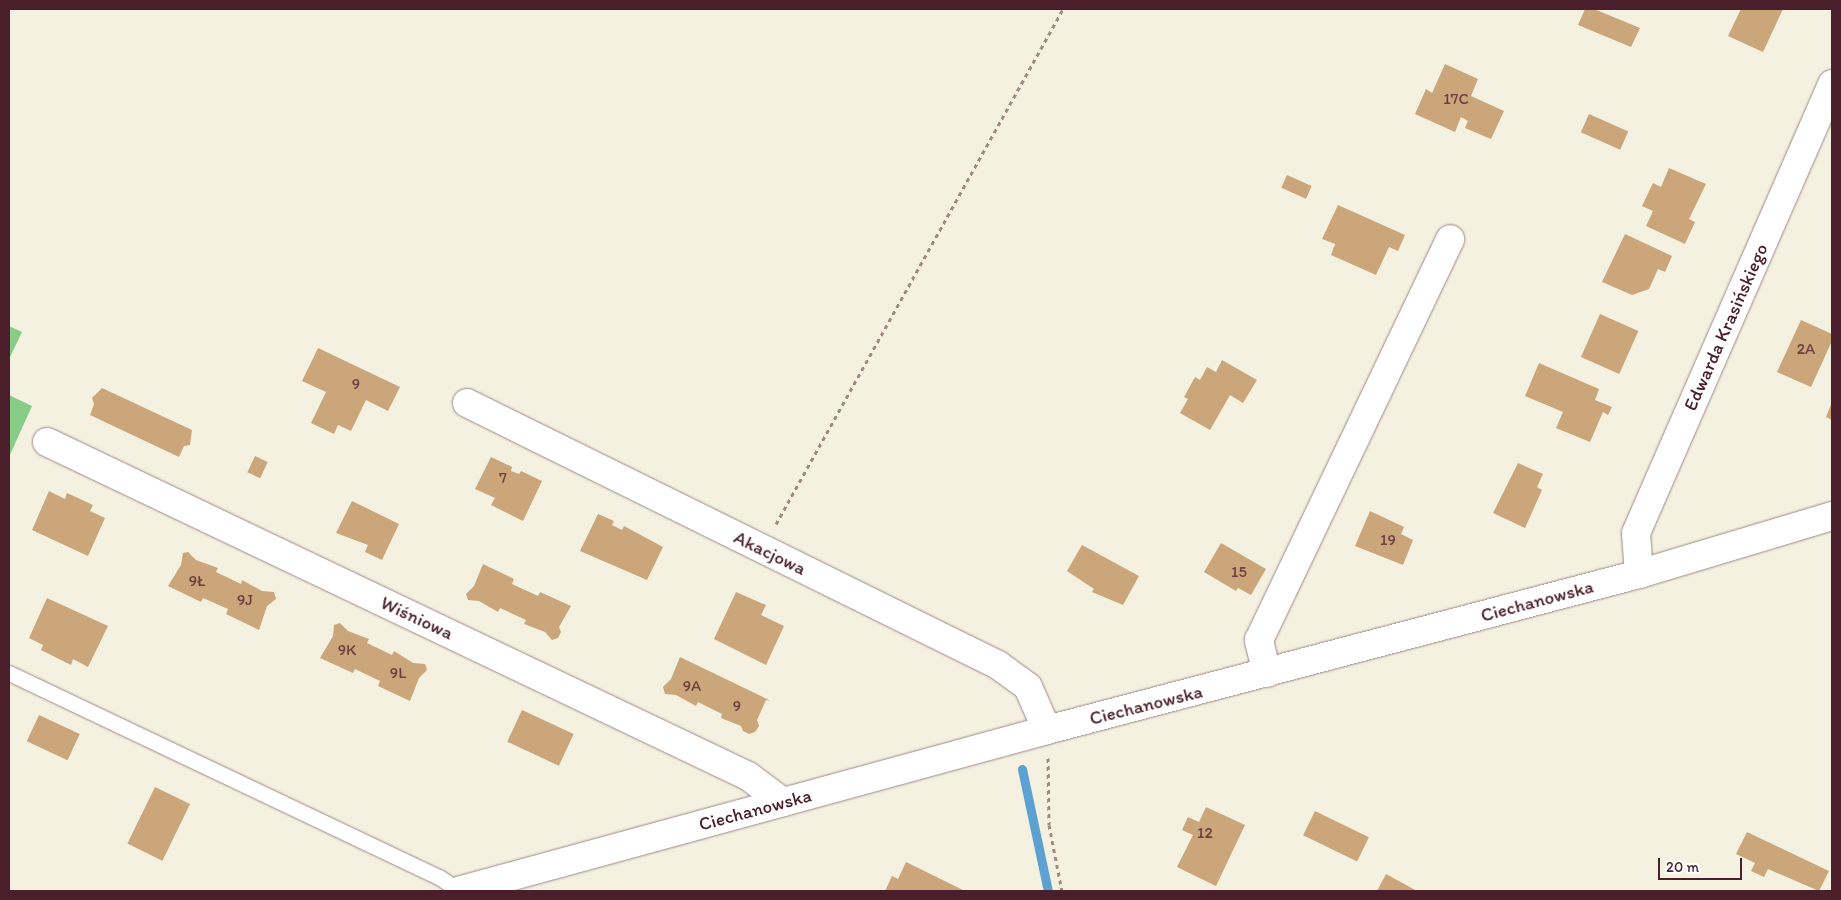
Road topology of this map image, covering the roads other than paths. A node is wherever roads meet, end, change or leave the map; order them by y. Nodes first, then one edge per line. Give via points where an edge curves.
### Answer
1 (1832, 84) edge
2 (1450, 239) dead end
3 (467, 403) dead end
4 (46, 442) dead end
5 (1832, 516) edge
6 (1639, 574) junction
7 (9, 673) edge
8 (1267, 673) junction
9 (1047, 730) junction
10 (783, 802) junction
11 (459, 891) edge

1 - 6 street, Edwarda Krasińskiego via 1636,533
2 - 8 street via 1259,640
3 - 9 street, Akacjowa via 998,665 1028,687
4 - 10 street, Wiśniowa via 748,776
5 - 6 street, Ciechanowska
6 - 8 street, Ciechanowska
7 - 11 lane via 439,877
8 - 9 street, Ciechanowska
9 - 10 street, Ciechanowska
10 - 11 street, Ciechanowska

